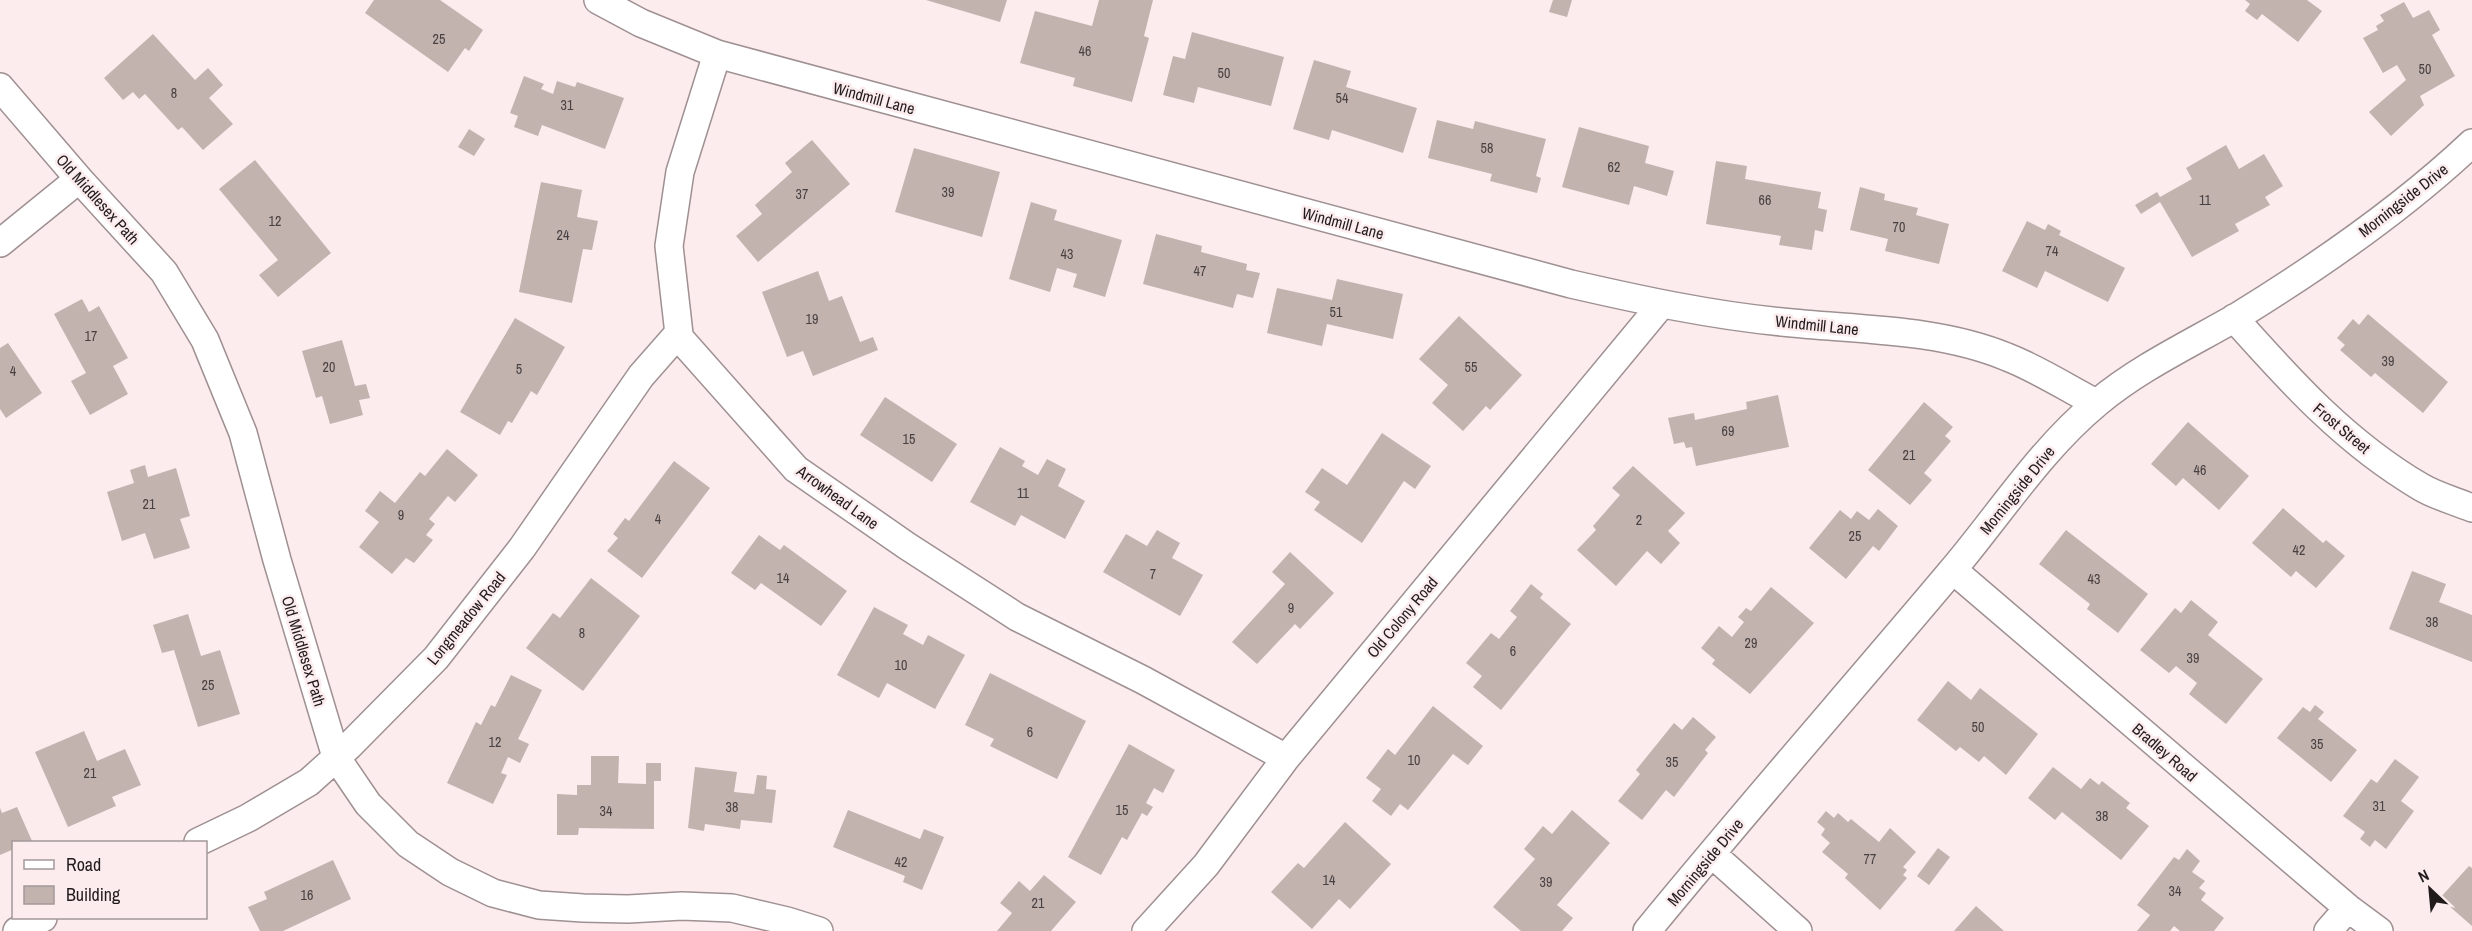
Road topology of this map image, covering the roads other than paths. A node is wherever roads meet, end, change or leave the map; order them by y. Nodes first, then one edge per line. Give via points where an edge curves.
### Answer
1 (598, 0) edge
2 (717, 54) junction
3 (0, 87) edge
4 (2472, 143) edge
5 (79, 179) junction
6 (0, 243) edge
7 (1661, 305) junction
8 (2234, 318) junction
9 (677, 335) junction
10 (2096, 403) junction
11 (2472, 508) edge
12 (1953, 570) junction
13 (336, 757) junction
14 (1286, 758) junction
15 (202, 841) edge
16 (1712, 854) junction
17 (2348, 908) junction
18 (628, 909) junction
19 (41, 919) edge
20 (17, 931) edge
21 (611, 931) edge
22 (819, 931) edge
23 (1146, 931) edge
24 (1647, 931) edge
25 (1798, 931) edge
26 (2328, 931) edge
27 (2379, 931) edge

1 - 2 street, Windmill Lane via 641,23
2 - 7 street, Windmill Lane
2 - 9 street via 680,171 670,235
3 - 5 street, Old Middlesex Path
4 - 8 street, Morningside Drive via 2434,179 2312,268
5 - 6 street
5 - 13 street, Old Middlesex Path via 164,272 205,340 243,433
7 - 10 street, Windmill Lane via 1961,343 2007,357
7 - 14 street, Old Colony Road
8 - 10 street, Morningside Drive via 2132,376
8 - 11 street, Frost Street via 2298,390 2348,437 2422,488
9 - 13 street, Longmeadow Road via 641,376 522,548 436,658
9 - 14 street, Arrowhead Lane via 796,468 907,546 1017,617
10 - 12 street, Morningside Drive via 2060,438
12 - 16 street, Morningside Drive
12 - 17 street, Bradley Road
13 - 15 street, Longmeadow Road via 309,782
13 - 18 street, Old Middlesex Path via 368,804 408,844 450,872 493,893 539,905
14 - 23 street, Old Colony Road via 1206,865
16 - 24 street, Morningside Drive
16 - 25 street
17 - 26 street
17 - 27 street, Bradley Road
18 - 21 street
18 - 22 street, Old Middlesex Path via 732,908
19 - 20 street

